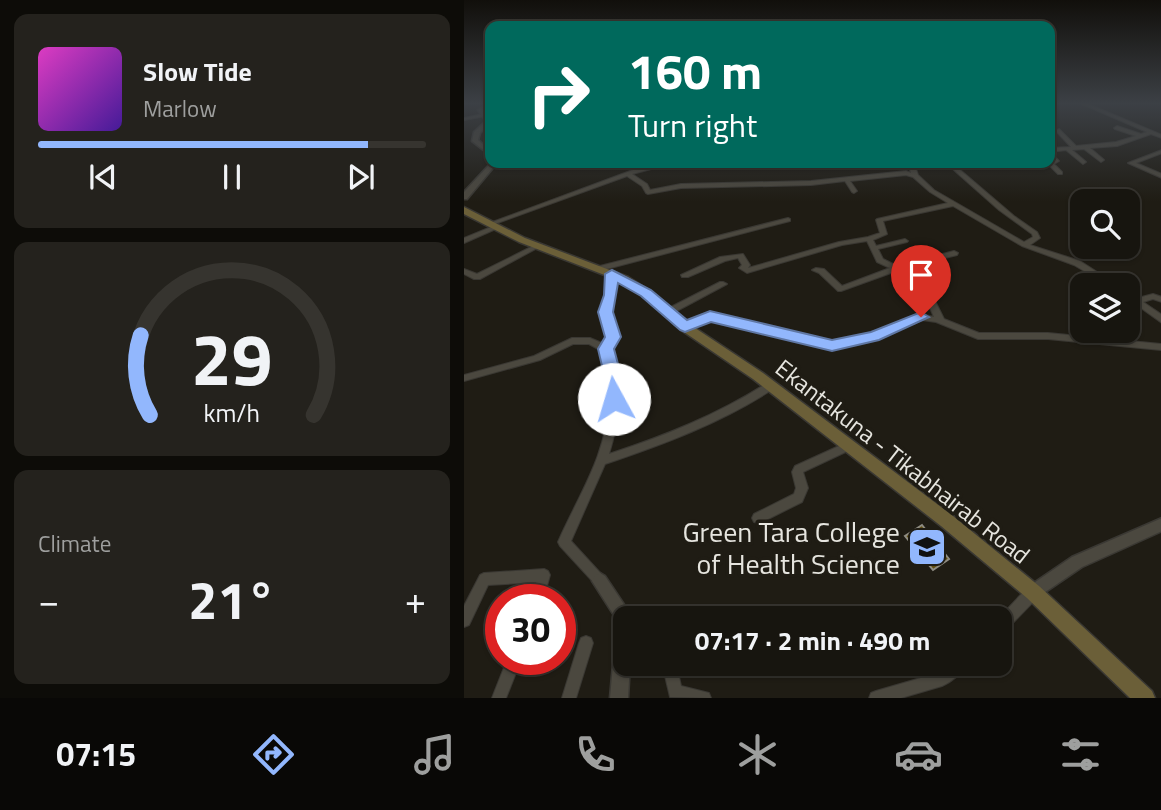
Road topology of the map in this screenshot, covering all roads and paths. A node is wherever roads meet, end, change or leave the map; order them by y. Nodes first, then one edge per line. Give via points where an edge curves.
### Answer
1 (1064, 137) edge
2 (1139, 137) edge
3 (1085, 147) junction
4 (1067, 148) junction
5 (1075, 148) junction
6 (1055, 151) edge
7 (1161, 151) edge
8 (1101, 160) dead end
9 (1083, 162) dead end
10 (490, 168) edge
11 (651, 168) edge
12 (913, 168) edge
13 (956, 168) edge
14 (1055, 168) edge
15 (1060, 173) dead end
16 (628, 174) junction
17 (915, 176) junction
18 (1161, 176) edge
19 (847, 180) junction
20 (854, 191) dead end
21 (464, 197) edge
22 (954, 204) junction
23 (464, 211) edge
24 (788, 220) dead end
25 (493, 226) junction
26 (869, 239) junction
27 (464, 241) edge
28 (905, 242) dead end
29 (1025, 245) junction
30 (537, 246) junction
31 (875, 247) junction
32 (954, 253) dead end
33 (900, 267) junction
34 (816, 270) dead end
35 (464, 271) edge
36 (1094, 273) edge
37 (685, 275) dead end
38 (607, 276) junction
39 (723, 284) dead end
40 (1140, 300) edge
41 (1161, 300) edge
42 (1140, 303) edge
43 (668, 312) junction
44 (1161, 320) edge
45 (941, 321) junction
46 (685, 327) junction
47 (1161, 347) edge
48 (606, 349) junction
49 (464, 378) edge
50 (770, 386) junction
51 (850, 445) junction
52 (603, 460) junction
53 (758, 518) dead end
54 (1161, 524) edge
55 (600, 581) joint
56 (541, 584) edge
57 (1033, 593) junction
58 (617, 606) edge
59 (1012, 614) edge
60 (464, 620) edge
61 (586, 643) dead end
62 (508, 675) edge
63 (622, 676) edge
64 (672, 676) edge
65 (946, 676) edge
66 (499, 698) edge
67 (569, 698) edge
68 (619, 698) edge
69 (704, 698) edge
70 (876, 698) edge
71 (1145, 698) edge

1 - 5 street
2 - 3 street
3 - 5 street
3 - 8 street
4 - 5 street
4 - 6 street
4 - 9 street
7 - 18 street via 1131,163
10 - 21 street
11 - 16 street
12 - 17 street
13 - 29 street via 1035,233 1037,238
14 - 15 street
16 - 19 street via 654,193 681,186
16 - 25 street
17 - 19 street via 906,173
17 - 22 street
19 - 20 street
22 - 26 street via 879,220 884,234
22 - 29 street
23 - 25 main road, Ekantakuna - Tikabhairab Road
24 - 38 street
25 - 27 street
25 - 30 main road, Ekantakuna - Tikabhairab Road
26 - 31 street
26 - 37 street via 747,271 740,256 724,258
28 - 31 street
29 - 36 street via 1077,262
30 - 35 street via 477,277
30 - 38 main road, Ekantakuna - Tikabhairab Road
31 - 33 street via 880,260
32 - 33 street
33 - 34 street via 841,289
33 - 45 street via 923,285
38 - 43 main road, Ekantakuna - Tikabhairab Road via 646,293
38 - 48 street via 611,295 606,312 613,337
39 - 43 street
40 - 41 street via 1153,296
42 - 44 street
43 - 46 main road, Ekantakuna - Tikabhairab Road
45 - 46 street via 921,317 874,337 832,345 710,316
45 - 47 street via 978,336 1048,336
46 - 50 main road, Ekantakuna - Tikabhairab Road
48 - 49 street via 590,341 572,341 537,358
48 - 52 street via 615,416
50 - 51 main road, Ekantakuna - Tikabhairab Road
50 - 52 street via 699,426
51 - 53 street via 799,470 802,488 798,498
51 - 57 main road, Ekantakuna - Tikabhairab Road
52 - 55 street via 564,542
54 - 57 street via 1077,562
55 - 58 street
56 - 60 street via 543,575 484,579
57 - 59 street
57 - 71 main road, Ekantakuna - Tikabhairab Road
61 - 67 street
62 - 66 street
63 - 68 street
64 - 69 street via 675,692
65 - 70 street

